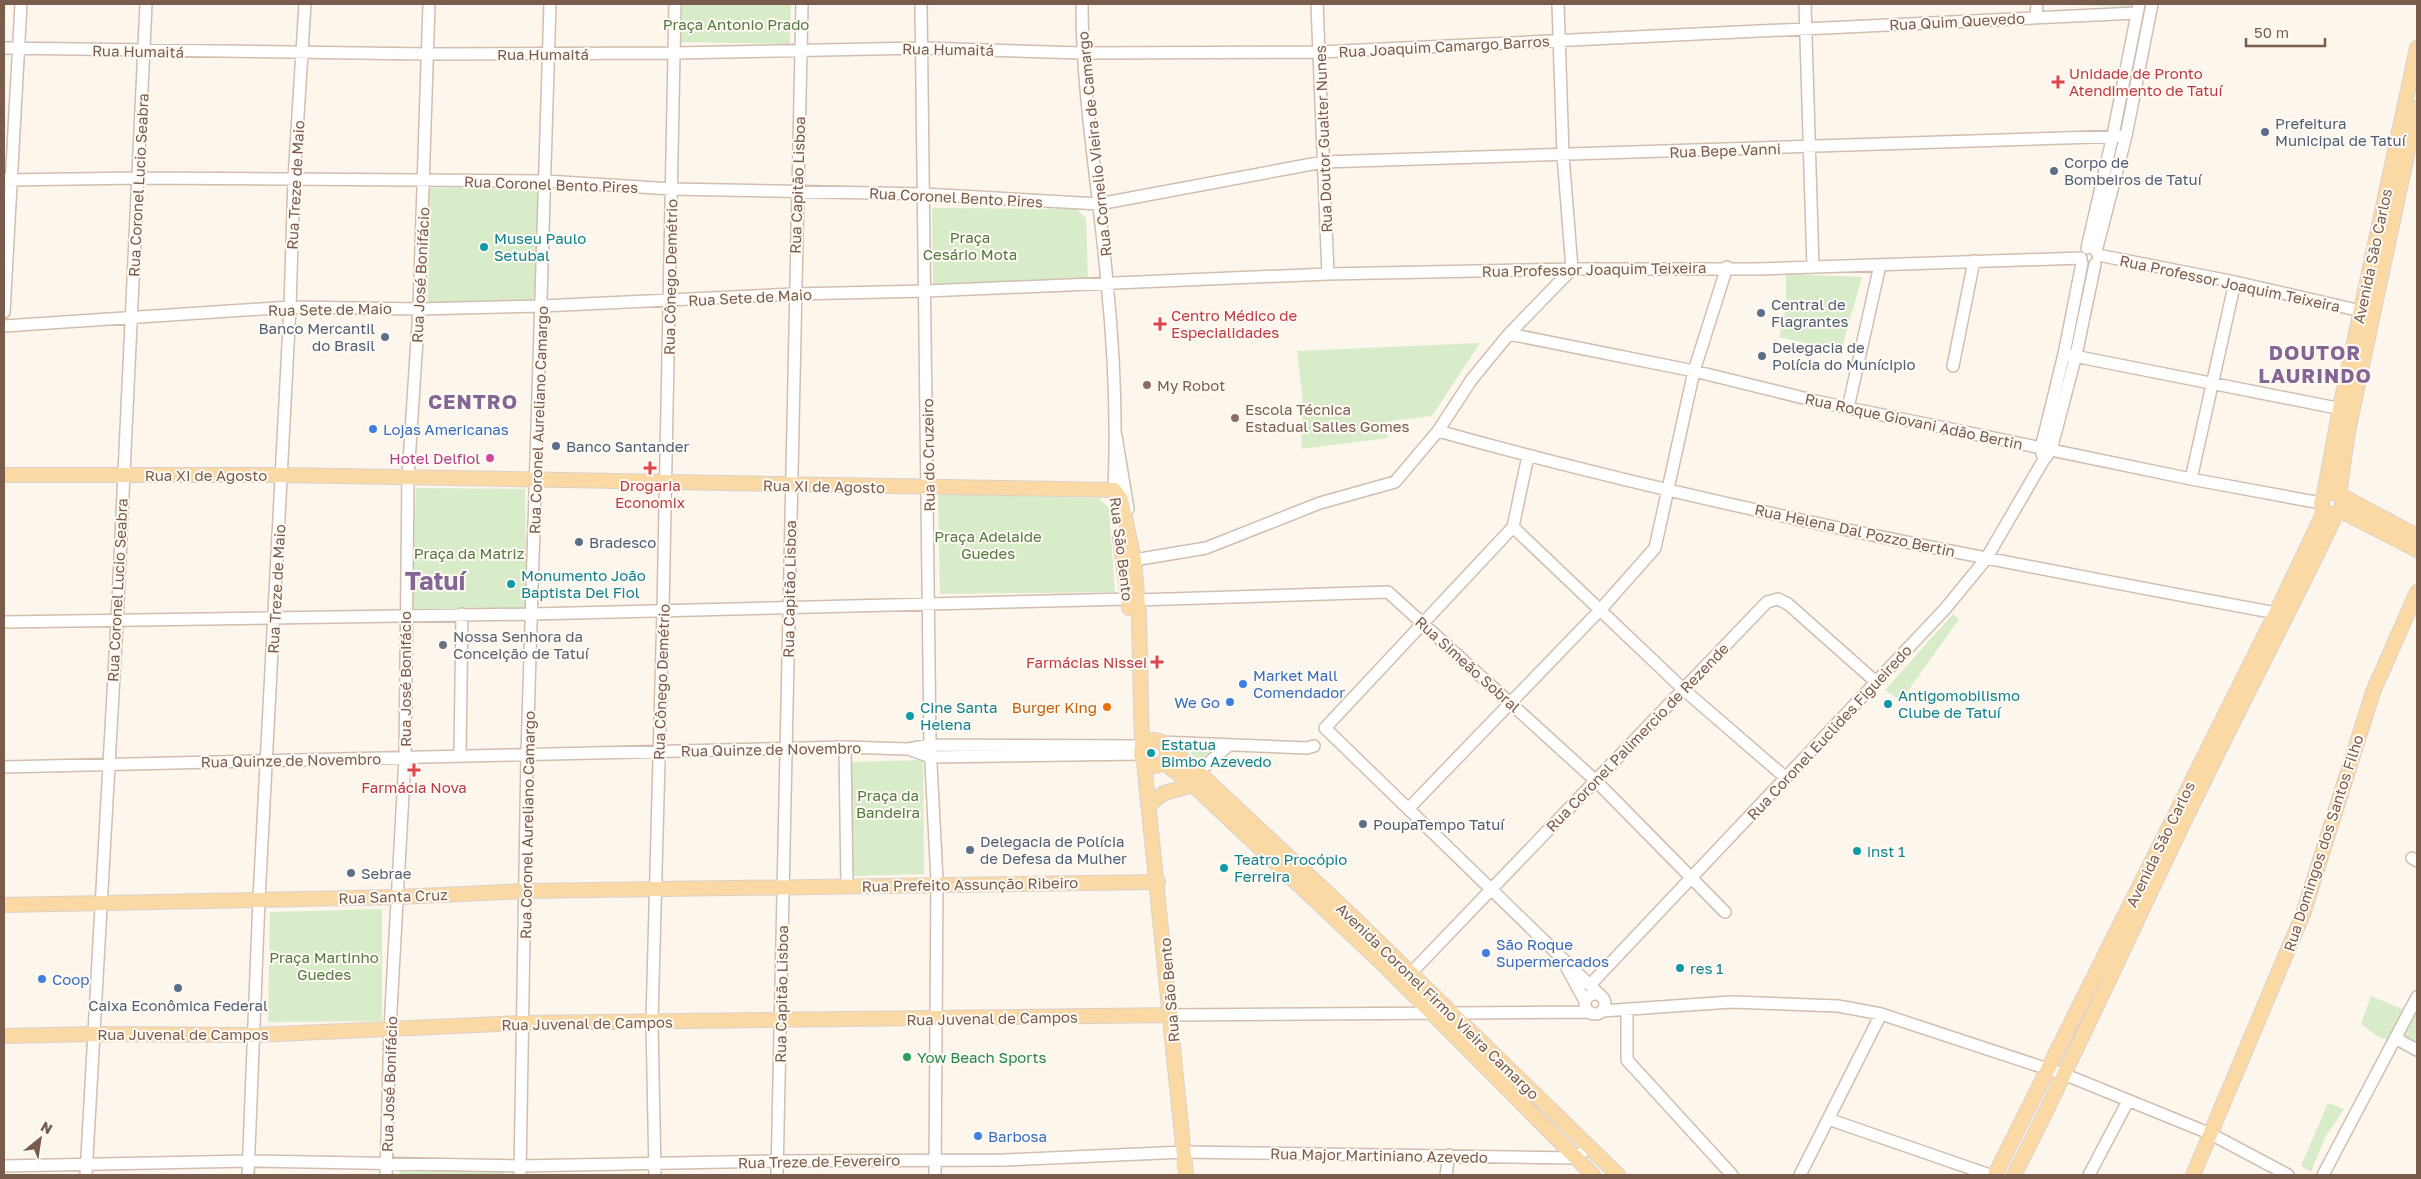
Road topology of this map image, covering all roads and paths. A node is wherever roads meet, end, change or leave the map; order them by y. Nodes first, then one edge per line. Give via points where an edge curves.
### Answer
1 (21, 4) edge
2 (146, 4) edge
3 (305, 4) edge
4 (429, 4) edge
5 (550, 4) edge
6 (675, 4) edge
7 (802, 4) edge
8 (921, 4) edge
9 (1082, 4) edge
10 (1317, 4) edge
11 (1558, 4) edge
12 (1805, 4) edge
13 (2037, 4) edge
14 (2152, 4) edge
15 (2138, 8) edge
16 (2036, 17) junction
17 (1806, 30) junction
18 (1558, 39) junction
19 (4, 48) edge
20 (921, 48) junction
21 (2417, 48) edge
22 (18, 49) junction
23 (802, 50) junction
24 (143, 52) junction
25 (1320, 52) junction
26 (303, 53) junction
27 (674, 53) junction
28 (1082, 53) junction
29 (426, 54) junction
30 (548, 54) junction
31 (2417, 108) edge
32 (2113, 135) junction
33 (2126, 136) junction
34 (1810, 148) junction
35 (1563, 155) junction
36 (1323, 162) junction
37 (139, 178) junction
38 (294, 179) junction
39 (7, 180) edge
40 (424, 180) junction
41 (546, 181) junction
42 (672, 189) junction
43 (797, 192) junction
44 (924, 194) junction
45 (1099, 204) junction
46 (2094, 255) junction
47 (1974, 260) junction
48 (2082, 260) junction
49 (1880, 265) junction
50 (1727, 267) junction
51 (1813, 267) junction
52 (1572, 269) junction
53 (1328, 274) junction
54 (2235, 282) junction
55 (1108, 284) junction
56 (926, 291) junction
57 (794, 294) junction
58 (668, 301) junction
59 (542, 306) junction
60 (290, 307) junction
61 (419, 309) junction
62 (2361, 311) junction
63 (4, 312) edge
64 (132, 319) junction
65 (4, 326) edge
66 (1509, 334) junction
67 (2070, 354) junction
68 (1953, 366) dead end
69 (1694, 372) junction
70 (2212, 382) junction
71 (1848, 408) junction
72 (2346, 410) junction
73 (1438, 431) junction
74 (1116, 436) junction
75 (2046, 449) junction
76 (1528, 456) junction
77 (4, 475) edge
78 (281, 475) junction
79 (123, 476) junction
80 (408, 477) junction
81 (535, 479) junction
82 (2191, 479) junction
83 (666, 483) junction
84 (792, 485) junction
85 (928, 487) junction
86 (1667, 489) junction
87 (1114, 490) junction
88 (2340, 495) junction
89 (2329, 507) junction
90 (1513, 527) junction
91 (2417, 536) edge
92 (2417, 550) edge
93 (1986, 559) junction
94 (1134, 560) junction
95 (2417, 592) edge
96 (1133, 599) junction
97 (928, 604) junction
98 (788, 606) junction
99 (1600, 609) junction
100 (664, 610) junction
101 (405, 614) junction
102 (465, 614) junction
103 (533, 614) junction
104 (275, 616) junction
105 (2281, 617) junction
106 (4, 622) edge
107 (117, 622) junction
108 (1422, 624) junction
109 (1876, 682) junction
110 (1683, 689) junction
111 (1511, 702) junction
112 (930, 745) junction
113 (1229, 745) junction
114 (1314, 746) dead end
115 (845, 747) junction
116 (786, 748) junction
117 (908, 749) junction
118 (659, 751) junction
119 (1154, 752) junction
120 (527, 754) junction
121 (464, 756) junction
122 (931, 757) junction
123 (405, 758) junction
124 (267, 760) junction
125 (108, 764) junction
126 (4, 767) edge
127 (1195, 778) junction
128 (1786, 778) junction
129 (1596, 780) junction
130 (1148, 805) junction
131 (1409, 808) junction
132 (1691, 876) junction
133 (1158, 882) junction
134 (936, 884) junction
135 (847, 886) junction
136 (782, 888) junction
137 (1491, 889) junction
138 (526, 891) junction
139 (657, 891) junction
140 (398, 897) junction
141 (259, 899) junction
142 (100, 902) junction
143 (4, 905) edge
144 (1726, 912) dead end
145 (1560, 956) junction
146 (1411, 973) junction
147 (1590, 985) junction
148 (1601, 996) junction
149 (2417, 998) edge
150 (1585, 1001) junction
151 (1627, 1009) junction
152 (1596, 1011) junction
153 (1452, 1013) junction
154 (1171, 1014) junction
155 (1433, 1014) junction
156 (1881, 1014) junction
157 (936, 1019) junction
158 (781, 1020) junction
159 (652, 1021) junction
160 (522, 1024) junction
161 (390, 1028) junction
162 (92, 1034) junction
163 (254, 1035) junction
164 (4, 1036) edge
165 (2395, 1038) junction
166 (2417, 1050) edge
167 (2048, 1068) junction
168 (2066, 1075) junction
169 (2128, 1101) junction
170 (1828, 1119) junction
171 (2211, 1134) junction
172 (1588, 1148) junction
173 (1184, 1152) junction
174 (1449, 1155) junction
175 (1574, 1158) junction
176 (777, 1160) junction
177 (935, 1160) junction
178 (249, 1161) junction
179 (4, 1166) edge
180 (386, 1169) edge
181 (86, 1170) edge
182 (655, 1170) edge
183 (520, 1171) edge
184 (248, 1175) edge
185 (777, 1175) edge
186 (935, 1175) edge
187 (1186, 1175) edge
188 (1446, 1175) edge
189 (1593, 1175) edge
190 (1618, 1175) edge
191 (1732, 1175) edge
192 (1800, 1175) edge
193 (1990, 1175) edge
194 (1995, 1175) edge
195 (2014, 1175) edge
196 (2089, 1175) edge
197 (2193, 1175) edge
198 (2288, 1175) edge
199 (2322, 1175) edge

1 - 22 street
2 - 24 street, Rua Coronel Lucio Seabra
3 - 26 street, Rua Treze de Maio
4 - 29 street, Rua José Bonifácio
5 - 30 street, Rua Coronel Aureliano Camargo
6 - 27 street, Rua Cônego Demétrio
7 - 23 street, Rua Capitão Lisboa
8 - 20 street, Rua do Cruzeiro
9 - 28 street, Rua Cornelio Vieira de Camargo
10 - 25 street, Rua Doutor Gualter Nunes
11 - 18 street
12 - 17 street
13 - 16 street
14 - 33 street
15 - 16 street, Rua Quim Quevedo
15 - 32 street
16 - 17 street, Rua Quim Quevedo
17 - 18 street, Rua Joaquim Camargo Barros
17 - 34 street
18 - 25 street, Rua Joaquim Camargo Barros
18 - 35 street
19 - 22 street, Rua Humaitá
20 - 23 street, Rua Humaitá
20 - 28 street, Rua Humaitá
20 - 44 street, Rua do Cruzeiro
21 - 62 main road, Avenida São Carlos
22 - 24 street, Rua Humaitá
22 - 39 street
23 - 27 street, Rua Humaitá
23 - 43 street, Rua Capitão Lisboa
24 - 26 street, Rua Humaitá
24 - 37 street, Rua Coronel Lucio Seabra
25 - 28 street, Rua Joaquim Camargo Barros
25 - 36 street, Rua Doutor Gualter Nunes
26 - 29 street, Rua Humaitá
26 - 38 street, Rua Treze de Maio
27 - 30 street, Rua Humaitá
27 - 42 street, Rua Cônego Demétrio
28 - 45 street, Rua Cornelio Vieira de Camargo
29 - 30 street, Rua Humaitá
29 - 40 street, Rua José Bonifácio
30 - 41 street, Rua Coronel Aureliano Camargo
31 - 72 main road, Avenida São Carlos
32 - 33 street, Rua Bepe Vanni
32 - 34 street, Rua Bepe Vanni
32 - 46 street
33 - 46 street
34 - 35 street, Rua Bepe Vanni
34 - 51 street
35 - 36 street, Rua Bepe Vanni
35 - 52 street
36 - 45 street, Rua Coronel Bento Pires
36 - 53 street, Rua Doutor Gualter Nunes
37 - 38 street, Rua Coronel Bento Pires
37 - 39 street, Rua Coronel Bento Pires
37 - 64 street, Rua Coronel Lucio Seabra
38 - 40 street, Rua Coronel Bento Pires
38 - 60 street, Rua Treze de Maio
39 - 63 street
40 - 41 street, Rua Coronel Bento Pires
40 - 61 street, Rua José Bonifácio
41 - 42 street, Rua Coronel Bento Pires
41 - 59 street, Rua Coronel Aureliano Camargo
42 - 43 street, Rua Coronel Bento Pires
42 - 58 street, Rua Cônego Demétrio
43 - 44 street, Rua Coronel Bento Pires
43 - 57 street, Rua Capitão Lisboa
44 - 45 street, Rua Coronel Bento Pires
44 - 56 street, Rua do Cruzeiro
45 - 55 street, Rua Cornelio Vieira de Camargo
46 - 48 street via 2083,250
46 - 54 street, Rua Professor Joaquim Teixeira
46 - 67 street
47 - 48 street, Rua Professor Joaquim Teixeira
47 - 49 street, Rua Professor Joaquim Teixeira
47 - 68 street
48 - 67 street
49 - 51 street, Rua Professor Joaquim Teixeira
49 - 71 street
50 - 51 street, Rua Professor Joaquim Teixeira
50 - 52 street, Rua Professor Joaquim Teixeira
50 - 69 street
52 - 53 street, Rua Professor Joaquim Teixeira
52 - 66 street
53 - 55 street, Rua Professor Joaquim Teixeira
54 - 62 street, Rua Professor Joaquim Teixeira
54 - 70 street
55 - 56 street, Rua Sete de Maio
55 - 74 street, Rua São Bento
56 - 57 street, Rua Sete de Maio
56 - 85 street, Rua do Cruzeiro
57 - 58 street, Rua Sete de Maio
57 - 84 street, Rua Capitão Lisboa
58 - 59 street, Rua Sete de Maio
58 - 83 street, Rua Cônego Demétrio
59 - 61 street, Rua Sete de Maio
59 - 81 street, Rua Coronel Aureliano Camargo
60 - 61 street, Rua Sete de Maio
60 - 64 street, Rua Sete de Maio
60 - 78 street, Rua Treze de Maio
61 - 80 street, Rua José Bonifácio
62 - 72 main road, Avenida São Carlos
64 - 65 street, Rua Sete de Maio
64 - 79 street, Rua Coronel Lucio Seabra
66 - 69 street, Rua Roque Giovani Adão Bertin
66 - 73 street via 1472,379
67 - 70 street
67 - 75 street
69 - 71 street, Rua Roque Giovani Adão Bertin
69 - 86 street
70 - 72 street
70 - 82 street
71 - 75 street, Rua Roque Giovani Adão Bertin
72 - 88 main road, Avenida São Carlos
72 - 89 main road, Avenida São Carlos
73 - 76 street, Rua Helena Dal Pozzo Bertin
73 - 94 street via 1395,482 1320,503 1206,548
74 - 87 street, Rua São Bento
74 - 94 street, Rua São Bento
75 - 82 street, Rua Roque Giovani Adão Bertin
75 - 93 street, Rua Coronel Euclides Figueiredo via 2043,461
76 - 86 street, Rua Helena Dal Pozzo Bertin
76 - 90 street
77 - 79 main road, Rua XI de Agosto
78 - 79 main road, Rua XI de Agosto
78 - 80 main road, Rua XI de Agosto
78 - 104 street, Rua Treze de Maio
79 - 107 street, Rua Coronel Lucio Seabra
80 - 81 main road
80 - 101 street, Rua José Bonifácio
81 - 83 main road, Rua XI de Agosto
81 - 103 street, Rua Coronel Aureliano Camargo
82 - 89 street, Rua Roque Giovani Adão Bertin
83 - 84 main road, Rua XI de Agosto
83 - 100 street, Rua Cônego Demétrio
84 - 85 main road, Rua XI de Agosto
84 - 98 street, Rua Capitão Lisboa
85 - 87 main road, Rua XI de Agosto
85 - 97 street, Rua do Cruzeiro
86 - 93 street, Rua Helena Dal Pozzo Bertin
86 - 99 street via 1655,548
87 - 94 main road via 1121,499
87 - 96 main road, Rua São Bento
88 - 89 main road, Avenida São Carlos via 2343,506
88 - 91 main road
89 - 92 main road
89 - 105 main road, Avenida São Carlos
90 - 99 street
90 - 108 street
93 - 105 street, Rua Helena Dal Pozzo Bertin
93 - 109 street, Rua Coronel Euclides Figueiredo via 1945,609
94 - 96 main road, Rua São Bento
95 - 171 main road, Rua Domingos dos Santos Filho via 2373,692 2303,914
96 - 97 street
96 - 108 street, Rua Simeão Sobral via 1388,592
96 - 119 main road, Rua São Bento via 1140,708
97 - 98 street
97 - 112 street, Rua do Cruzeiro
98 - 100 street
98 - 116 street, Rua Capitão Lisboa
99 - 110 street
99 - 111 street
100 - 103 street
100 - 118 street, Rua Cônego Demétrio
101 - 102 street
101 - 104 street
101 - 123 street, Rua José Bonifácio
102 - 103 street
102 - 121 street
103 - 120 street, Rua Coronel Aureliano Camargo
104 - 107 street
104 - 124 street, Rua Treze de Maio
105 - 167 main road, Avenida São Carlos
105 - 168 main road, Avenida São Carlos
106 - 107 street
107 - 125 street, Rua Coronel Lucio Seabra
108 - 111 street, Rua Simeão Sobral
108 - 131 street via 1325,728
109 - 110 street, Rua Coronel Palimercio de Rezende via 1788,604 1778,599 1767,602
109 - 128 street, Rua Coronel Euclides Figueiredo
110 - 128 street
110 - 129 street, Rua Coronel Palimercio de Rezende
111 - 129 street, Rua Simeão Sobral
111 - 131 street
112 - 117 street, Rua Quinze de Novembro
112 - 119 street, Rua Quinze de Novembro
112 - 122 street, Rua do Cruzeiro
113 - 114 street
113 - 119 street
113 - 127 street
115 - 116 street, Rua Quinze de Novembro
115 - 117 street, Rua Quinze de Novembro
115 - 135 street
116 - 118 street, Rua Quinze de Novembro
116 - 136 street, Rua Capitão Lisboa
117 - 122 street, Rua Quinze de Novembro
118 - 120 street, Rua Quinze de Novembro
118 - 139 street, Rua Cônego Demétrio
119 - 122 street, Rua Quinze de Novembro
119 - 127 main road, Avenida Coronel Firmo Vieira Camargo via 1177,754
119 - 130 main road, Rua São Bento
120 - 121 street, Rua Quinze de Novembro
120 - 138 street, Rua Coronel Aureliano Camargo
121 - 123 street, Rua Quinze de Novembro
122 - 134 street, Rua do Cruzeiro
123 - 124 street, Rua Quinze de Novembro
123 - 140 street, Rua José Bonifácio
124 - 125 street, Rua Quinze de Novembro
124 - 141 street, Rua Treze de Maio
125 - 126 street, Rua Quinze de Novembro
125 - 142 street, Rua Coronel Lucio Seabra
127 - 130 main road
127 - 146 main road, Avenida Coronel Firmo Vieira Camargo
127 - 155 main road, Avenida Coronel Firmo Vieira Camargo
128 - 132 street, Rua Coronel Euclides Figueiredo
129 - 132 street, Rua Simeão Sobral
129 - 137 street, Rua Coronel Palimercio de Rezende
130 - 133 main road, Rua São Bento
131 - 137 street
132 - 144 street, Rua Simeão Sobral
132 - 147 street, Rua Coronel Euclides Figueiredo
133 - 134 main road, Rua Prefeito Assunção Ribeiro
133 - 154 main road, Rua São Bento
134 - 135 main road, Rua Prefeito Assunção Ribeiro
134 - 157 street, Rua do Cruzeiro
135 - 136 main road, Rua Prefeito Assunção Ribeiro
136 - 139 main road, Rua Santa Cruz
136 - 158 street, Rua Capitão Lisboa
137 - 145 street
137 - 146 street, Rua Coronel Palimercio de Rezende
138 - 139 main road, Rua Santa Cruz
138 - 140 main road, Rua Santa Cruz
138 - 160 street, Rua Coronel Aureliano Camargo
139 - 159 street, Rua Cônego Demétrio
140 - 141 main road, Rua Santa Cruz
140 - 161 street, Rua José Bonifácio
141 - 142 main road, Rua Santa Cruz
141 - 163 street, Rua Treze de Maio
142 - 143 main road, Rua Santa Cruz
142 - 162 street, Rua Coronel Lucio Seabra
145 - 147 street
145 - 150 street
146 - 153 main road, Avenida Coronel Firmo Vieira Camargo
147 - 148 street
148 - 150 street via 1592,994
148 - 152 street via 1604,1000
149 - 165 street
150 - 152 street via 1586,1007
151 - 152 street
151 - 156 street via 1731,1002 1838,1006
151 - 191 street via 1627,1060
152 - 153 street
153 - 155 street
153 - 172 main road, Avenida Coronel Firmo Vieira Camargo
154 - 155 street
154 - 157 main road, Rua Juvenal de Campos
154 - 173 main road, Rua São Bento
155 - 175 main road, Avenida Coronel Firmo Vieira Camargo
156 - 167 street
156 - 170 street
157 - 158 main road, Rua Juvenal de Campos
157 - 177 street, Rua do Cruzeiro
158 - 159 main road, Rua Juvenal de Campos
158 - 176 street, Rua Capitão Lisboa
159 - 160 main road, Rua Juvenal de Campos
159 - 182 street, Rua Cônego Demétrio
160 - 161 main road, Rua Juvenal de Campos
160 - 183 street, Rua Coronel Aureliano Camargo
161 - 163 main road, Rua Juvenal de Campos
161 - 180 street, Rua José Bonifácio
162 - 163 main road, Rua Juvenal de Campos
162 - 164 main road, Rua Juvenal de Campos
162 - 181 street, Rua Coronel Lucio Seabra
163 - 178 street, Rua Treze de Maio
165 - 166 street
165 - 199 street
167 - 168 street
167 - 194 main road, Avenida São Carlos
168 - 169 street
168 - 195 main road, Avenida São Carlos
169 - 171 street
169 - 196 street
170 - 192 street
170 - 193 street
171 - 197 main road, Rua Domingos dos Santos Filho
171 - 198 street
172 - 175 street
172 - 190 main road, Avenida Coronel Firmo Vieira Camargo
173 - 174 street, Rua Major Martiniano Azevedo
173 - 177 street, Rua Treze de Fevereiro
173 - 187 main road, Rua São Bento
174 - 175 street, Rua Major Martiniano Azevedo
174 - 188 street
175 - 189 main road, Avenida Coronel Firmo Vieira Camargo
176 - 177 street, Rua Treze de Fevereiro
176 - 182 street, Rua Treze de Fevereiro
176 - 185 street, Rua Capitão Lisboa
177 - 186 street, Rua do Cruzeiro
178 - 180 street, Rua Treze de Fevereiro
178 - 181 street, Rua Treze de Fevereiro
178 - 184 street, Rua Treze de Maio
179 - 181 street, Rua Treze de Fevereiro
180 - 183 street, Rua Treze de Fevereiro
182 - 183 street, Rua Treze de Fevereiro

